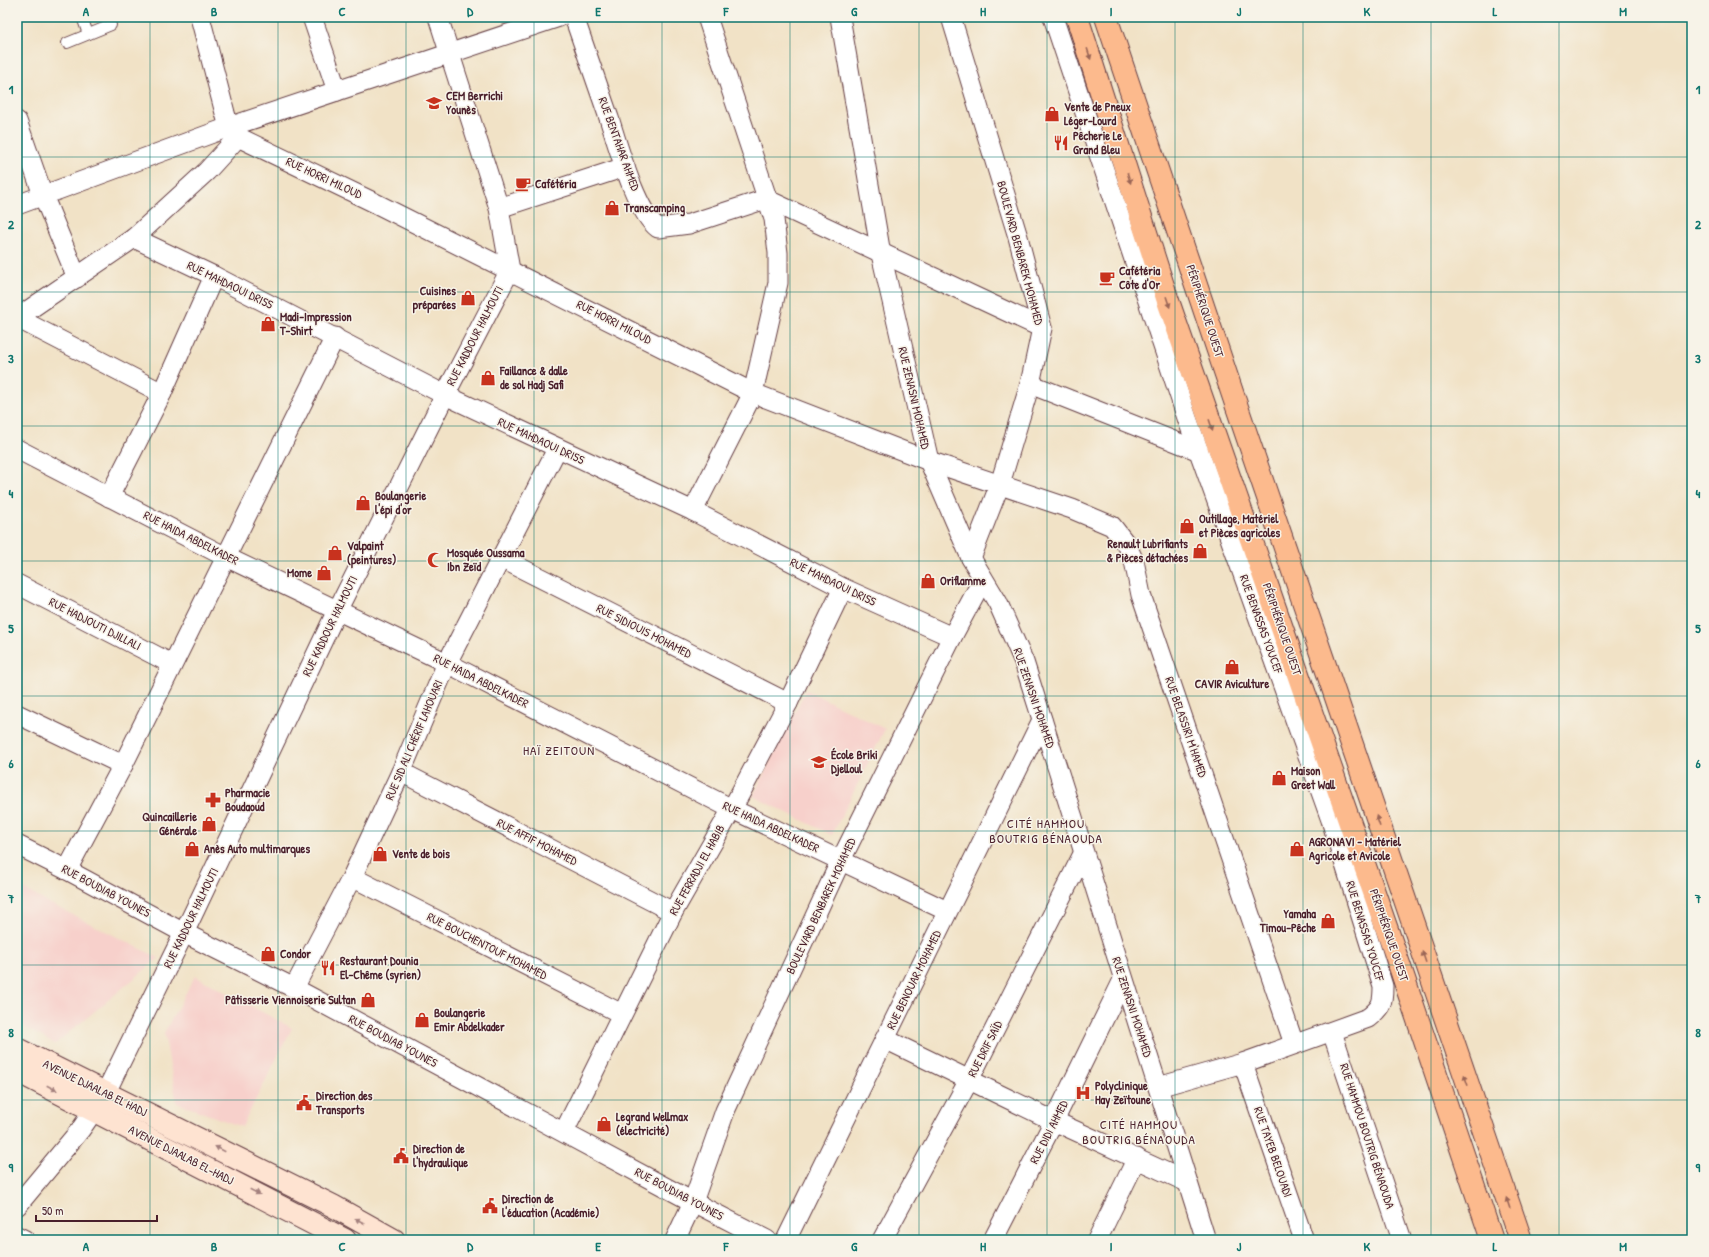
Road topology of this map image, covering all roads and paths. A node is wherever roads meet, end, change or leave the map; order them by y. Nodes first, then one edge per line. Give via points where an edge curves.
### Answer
1 (82, 17) edge
2 (200, 17) edge
3 (312, 17) edge
4 (438, 17) edge
5 (559, 17) edge
6 (574, 17) edge
7 (707, 17) edge
8 (840, 17) edge
9 (951, 17) edge
10 (1053, 17) edge
11 (1077, 17) edge
12 (1106, 17) edge
13 (111, 25) dead end
14 (88, 34) junction
15 (67, 43) dead end
16 (450, 53) junction
17 (337, 92) junction
18 (17, 121) edge
19 (233, 132) junction
20 (625, 167) junction
21 (43, 195) junction
22 (766, 199) junction
23 (17, 205) edge
24 (499, 208) junction
25 (134, 238) junction
26 (881, 254) junction
27 (510, 270) junction
28 (214, 276) junction
29 (77, 278) junction
30 (17, 318) edge
31 (1042, 328) junction
32 (335, 338) junction
33 (1030, 384) junction
34 (753, 392) junction
35 (162, 393) junction
36 (445, 395) junction
37 (17, 449) edge
38 (557, 449) junction
39 (1199, 451) junction
40 (929, 461) junction
41 (1000, 484) junction
42 (109, 497) junction
43 (693, 511) junction
44 (226, 557) junction
45 (501, 558) junction
46 (971, 558) junction
47 (983, 579) junction
48 (17, 584) edge
49 (843, 588) junction
50 (338, 610) junction
51 (952, 637) junction
52 (447, 663) junction
53 (172, 664) junction
54 (788, 704) junction
55 (17, 714) edge
56 (1042, 720) junction
57 (123, 765) junction
58 (401, 772) junction
59 (732, 809) junction
60 (17, 845) edge
61 (1083, 854) junction
62 (841, 860) junction
63 (68, 870) junction
64 (352, 877) junction
65 (947, 911) junction
66 (673, 912) junction
67 (184, 933) junction
68 (1123, 980) junction
69 (294, 988) junction
70 (622, 1014) junction
71 (1332, 1032) junction
72 (885, 1039) junction
73 (1294, 1044) junction
74 (17, 1049) edge
75 (1243, 1063) junction
76 (17, 1071) edge
77 (970, 1080) junction
78 (1158, 1087) junction
79 (99, 1102) junction
80 (1054, 1121) junction
81 (174, 1126) joint
82 (564, 1132) junction
83 (1137, 1158) junction
84 (1187, 1182) junction
85 (693, 1202) junction
86 (17, 1206) edge
87 (17, 1236) edge
88 (1204, 1239) edge
89 (25, 1240) edge
90 (345, 1240) edge
91 (394, 1240) edge
92 (675, 1240) edge
93 (767, 1240) edge
94 (786, 1240) edge
95 (882, 1240) edge
96 (993, 1240) edge
97 (1096, 1240) edge
98 (1304, 1240) edge
99 (1402, 1240) edge
100 (1492, 1240) edge
101 (1521, 1240) edge

1 - 14 lane
2 - 19 street
3 - 17 street
4 - 16 street
5 - 16 street
6 - 20 street, RUE BENTAHAR AHMED
7 - 22 street
8 - 26 street, RUE ZENASNI MOHAMED
9 - 31 street, BOULEVARD BENBAREK MOHAMED via 1018,237
10 - 39 street, RUE BENASSAS YOUCEF
11 -> 100 highway, PÉRIPHÉRIQUE OUEST via 1167,298 1399,964
101 -> 12 highway, PÉRIPHÉRIQUE OUEST
13 - 14 lane
14 - 15 lane
16 - 17 street
16 - 24 street
17 - 19 street
18 - 21 street
19 - 21 street
19 - 25 street via 207,171
19 - 27 street, RUE HORRI MILOUD via 260,150 371,201
20 - 22 street, RUE BENTAHAR AHMED via 643,210 651,223 658,228 689,224
20 - 24 street
21 - 23 street
21 - 29 street
22 - 26 street
22 - 34 street via 774,219 778,283
24 - 27 street
25 - 28 street, RUE MAHDAOUI DRISS
25 - 29 street
26 - 31 street
26 - 40 street, RUE ZENASNI MOHAMED
27 - 34 street, RUE HORRI MILOUD
27 - 36 street, RUE KADDOUR HALMOUTI
28 - 32 street, RUE MAHDAOUI DRISS
28 - 35 street
29 - 30 street
30 - 35 street
31 - 33 street, BOULEVARD BENBAREK MOHAMED
32 - 36 street, RUE MAHDAOUI DRISS
32 - 44 street
33 - 39 street
33 - 41 street, BOULEVARD BENBAREK MOHAMED
34 - 40 street, RUE HORRI MILOUD
34 - 43 street
35 - 42 street
36 - 38 street, RUE MAHDAOUI DRISS
36 - 50 street, RUE KADDOUR HALMOUTI
37 - 42 street, RUE HAIDA ABDELKADER
38 - 43 street, RUE MAHDAOUI DRISS
38 - 45 street, RUE SID ALI CHÉRIF LAHOUARI
39 - 71 street, RUE BENASSAS YOUCEF via 1330,820 1383,986 1383,1001 1377,1011 1368,1018
40 - 41 street, RUE HORRI MILOUD
40 - 46 street, RUE ZENASNI MOHAMED
41 - 46 street, BOULEVARD BENBAREK MOHAMED
41 - 73 street, RUE BELASSIRI M'HAMED via 1112,526 1126,544 1134,561 1141,595
42 - 44 street, RUE HAIDA ABDELKADER
43 - 49 street, RUE MAHDAOUI DRISS
44 - 50 street, RUE HAIDA ABDELKADER
44 - 53 street
45 - 52 street, RUE SID ALI CHÉRIF LAHOUARI
45 - 54 street, RUE SIDIOUIS MOHAMED
46 - 47 street, RUE ZENASNI MOHAMED
47 - 51 street, BOULEVARD BENBAREK MOHAMED
47 - 56 street, RUE ZENASNI MOHAMED via 998,603 1024,662
48 - 53 street, RUE HADJOUTI DJILLALI
49 - 51 street, RUE MAHDAOUI DRISS
49 - 54 street, RUE FERRADJI EL HABIB
50 - 52 street, RUE HAIDA ABDELKADER
50 - 67 street, RUE KADDOUR HALMOUTI
51 - 62 street, BOULEVARD BENBAREK MOHAMED
52 - 58 street, RUE SID ALI CHÉRIF LAHOUARI
52 - 59 street, RUE HAIDA ABDELKADER
53 - 57 street
54 - 59 street, RUE FERRADJI EL HABIB
55 - 57 street
56 - 61 street, RUE ZENASNI MOHAMED
56 - 65 street, RUE BENOUAR MOHAMED
57 - 63 street
58 - 64 street, RUE SID ALI CHÉRIF LAHOUARI
58 - 66 street, RUE AFFIF MOHAMED
59 - 62 street, RUE HAIDA ABDELKADER
59 - 66 street, RUE FERRADJI EL HABIB
60 - 63 street, RUE BOUDIAB YOUNES
61 - 68 street, RUE ZENASNI MOHAMED
61 - 77 street, RUE DRIF SAÏD
62 - 65 street, RUE HAIDA ABDELKADER
62 - 85 street, BOULEVARD BENBAREK MOHAMED via 725,1111
63 - 67 street, RUE BOUDIAB YOUNES
64 - 69 street, RUE SID ALI CHÉRIF LAHOUARI
64 - 70 street, RUE BOUCHENTOUF MOHAMED
65 - 72 street, RUE BENOUAR MOHAMED
66 - 70 street, RUE FERRADJI EL HABIB
67 - 69 street, RUE BOUDIAB YOUNES
67 - 79 street, RUE KADDOUR HALMOUTI
68 - 78 street, RUE ZENASNI MOHAMED
68 - 80 street, RUE DIDI AHMED
69 - 82 street, RUE BOUDIAB YOUNES
70 - 82 street, RUE FERRADJI EL HABIB
71 - 73 street, RUE BENASSAS YOUCEF
71 - 99 street, RUE HAMMOU BOUTRIG BÉNAOUDA
72 - 77 street
72 - 94 street, RUE BENOUAR MOHAMED
73 - 75 street, RUE BENASSAS YOUCEF
74 - 79 main road, AVENUE DJAALAB EL HADJ
75 - 78 street, RUE BENASSAS YOUCEF
75 - 98 street, RUE TAYEB BELOUADI
76 -> 79 main road, AVENUE DJAALAB EL-HADJ
77 - 80 street
77 - 95 street, RUE DRIF SAÏD
78 - 84 street, RUE ZENASNI MOHAMED
79 - 81 main road, AVENUE DJAALAB EL HADJ
79 - 86 street, RUE KADDOUR HALMOUTI
79 -> 90 main road, AVENUE DJAALAB EL-HADJ
80 - 83 street
80 - 96 street, RUE DIDI AHMED
91 -> 81 main road, AVENUE DJAALAB EL-HADJ via 333,1206
82 - 85 street, RUE BOUDIAB YOUNES
83 - 84 street
83 - 97 street
84 - 88 street, RUE ZENASNI MOHAMED
85 - 92 street, BOULEVARD BENBAREK MOHAMED
85 - 93 street, RUE BOUDIAB YOUNES
87 - 89 street

